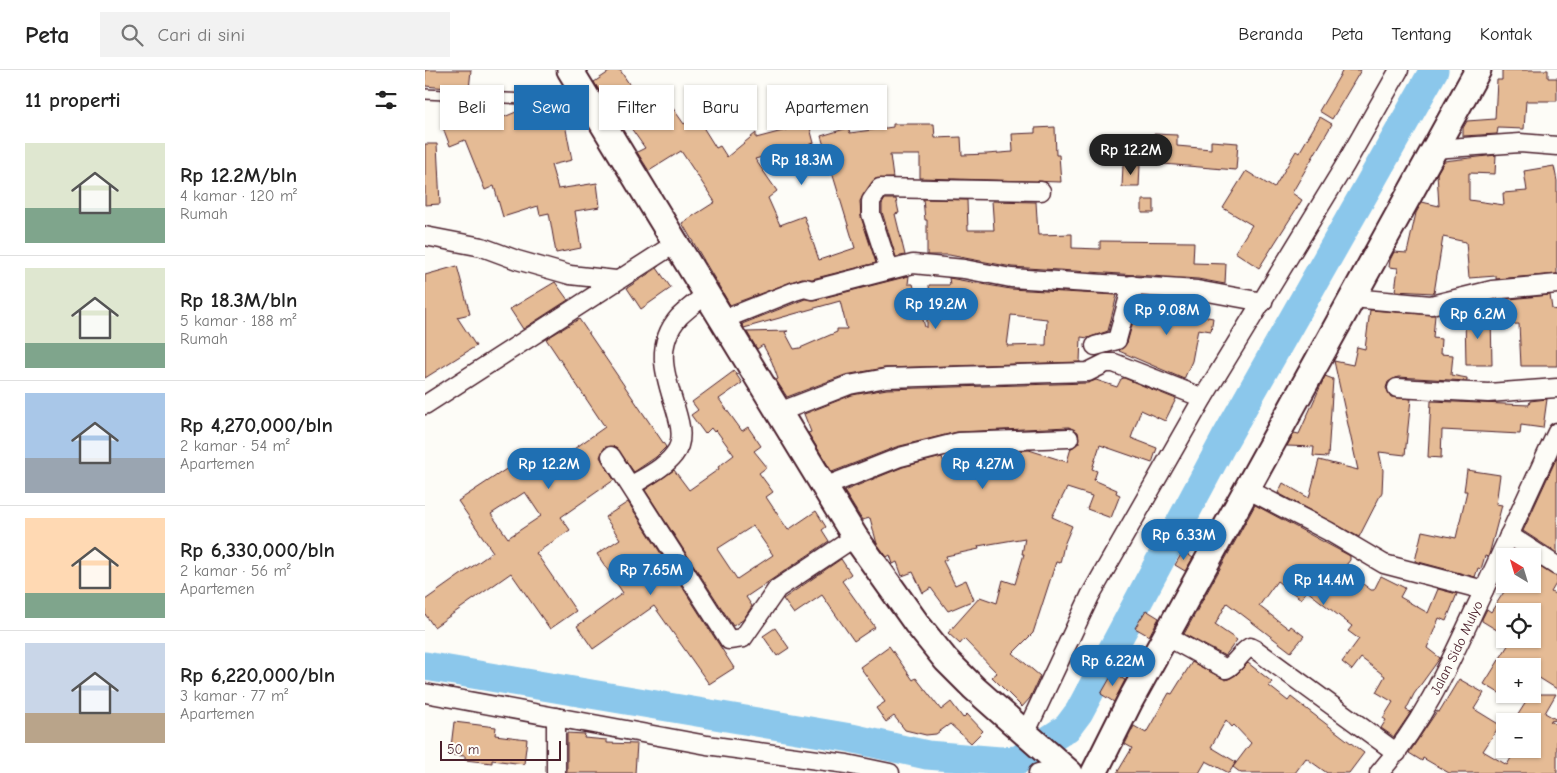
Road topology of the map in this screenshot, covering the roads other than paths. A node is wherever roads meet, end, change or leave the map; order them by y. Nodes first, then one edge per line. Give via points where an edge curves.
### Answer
1 (570, 70) edge
2 (1399, 70) edge
3 (1478, 70) edge
4 (425, 94) edge
5 (590, 102) junction
6 (1557, 146) edge
7 (1434, 149) junction
8 (1041, 191) dead end
9 (425, 236) edge
10 (676, 243) junction
11 (889, 269) junction
12 (616, 280) junction
13 (1557, 284) edge
14 (1132, 285) junction
15 (706, 294) junction
16 (1352, 298) junction
17 (1263, 302) junction
18 (722, 320) junction
19 (1095, 346) dead end
20 (1397, 388) dead end
21 (1557, 388) edge
22 (1203, 398) junction
23 (425, 405) edge
24 (779, 412) junction
25 (1557, 432) edge
26 (1069, 438) dead end
27 (611, 456) dead end
28 (632, 486) junction
29 (824, 487) junction
30 (1247, 489) junction
31 (1509, 535) junction
32 (855, 537) junction
33 (1557, 566) edge
34 (1484, 590) junction
35 (1166, 636) junction
36 (425, 693) edge
37 (556, 717) junction
38 (1035, 749) edge
39 (1397, 753) junction
40 (1068, 771) edge
41 (556, 773) edge
42 (890, 773) edge
43 (1094, 773) edge
44 (1379, 773) edge

1 - 5 street
2 - 17 street
3 - 7 street
4 - 5 lane
5 - 10 street
6 - 7 street via 1520,144
7 - 16 street
8 - 11 street via 880,188 871,202 871,214
9 - 12 street via 482,247 570,275
10 - 12 street
10 - 15 street
11 - 14 street via 913,264 1011,278
11 - 18 street via 812,290 795,291
12 - 23 street
13 - 16 street via 1493,290 1431,305
14 - 17 street via 1197,290
14 - 19 street via 1117,340
15 - 18 street
15 - 28 street via 679,318 668,335 664,356 667,382 680,425 678,449 667,463
16 - 30 street
17 - 22 street
18 - 24 street
20 - 21 street via 1488,392
22 - 24 street via 1114,363 1106,363 1089,372 886,378 849,385
22 - 38 street via 1090,596
24 - 29 street
25 - 31 street, Jalan Sido Mulyo
26 - 29 street via 959,442 900,457
27 - 28 street
28 - 32 street via 729,640 743,638 777,589
29 - 32 street
30 - 34 street via 1384,564
30 - 35 street
31 - 33 street
31 - 34 street, Jalan Sido Mulyo
32 - 38 street via 946,660
34 - 39 street, Jalan Sido Mulyo via 1428,704
35 - 39 street via 1227,669 1245,650 1256,650
35 - 43 street
36 - 37 street
37 - 41 street
37 - 42 street via 707,745
38 - 40 street
39 - 44 street, Jalan Sido Mulyo

